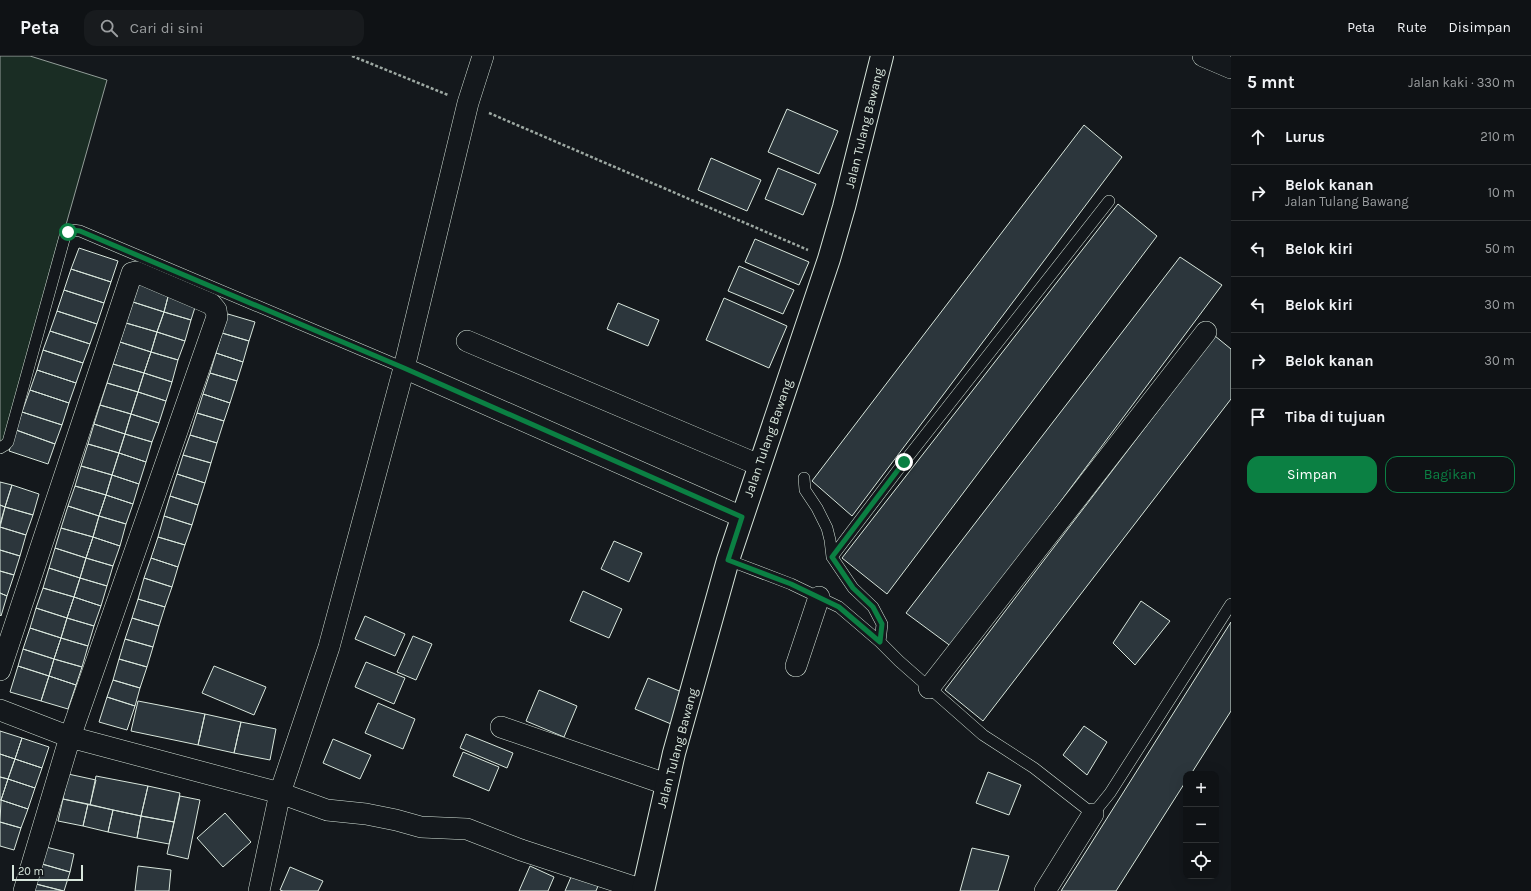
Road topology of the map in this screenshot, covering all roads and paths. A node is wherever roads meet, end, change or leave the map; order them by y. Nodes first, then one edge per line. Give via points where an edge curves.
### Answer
1 (352, 56) edge
2 (483, 56) edge
3 (882, 56) edge
4 (1203, 56) edge
5 (1231, 68) edge
6 (468, 103) junction
7 (1109, 201) dead end
8 (829, 259) junction
9 (1206, 332) dead end
10 (466, 341) dead end
11 (404, 368) junction
12 (0, 448) edge
13 (759, 465) junction
14 (804, 478) dead end
15 (742, 517) junction
16 (832, 557) junction
17 (728, 560) junction
18 (819, 597) junction
19 (1231, 604) edge
20 (880, 642) junction
21 (796, 666) dead end
22 (0, 670) edge
23 (929, 688) junction
24 (0, 710) edge
25 (501, 727) dead end
26 (70, 737) junction
27 (666, 784) junction
28 (280, 793) junction
29 (1093, 814) junction
30 (643, 890) edge
31 (24, 891) edge
32 (259, 891) edge
33 (1045, 891) edge

1 - 6 path
2 - 6 street
3 - 8 street, Jalan Tulang Bawang
4 - 5 street
6 - 8 path
6 - 11 street
7 - 16 lane
8 - 13 street, Jalan Tulang Bawang
9 - 23 street
10 - 13 street
11 - 12 lane via 80,231 72,230 65,236 8,442
11 - 15 street
11 - 28 street via 329,647
13 - 15 street, Jalan Tulang Bawang
14 - 16 lane via 805,490 827,528
15 - 17 street, Jalan Tulang Bawang
16 - 20 lane via 853,588 873,607 882,624
17 - 18 lane
17 - 27 street, Jalan Tulang Bawang
18 - 20 lane via 839,607
18 - 21 street
19 - 29 lane via 1114,787
20 - 23 lane
22 - 26 street via 132,273 136,272 211,304 216,310 217,317
23 - 29 lane via 983,735 1034,768
24 - 26 street
25 - 27 street
26 - 28 street
26 - 31 street
27 - 30 street, Jalan Tulang Bawang
28 - 30 street via 326,810 366,814 421,827 467,829 521,850
28 - 32 street
29 - 33 street

